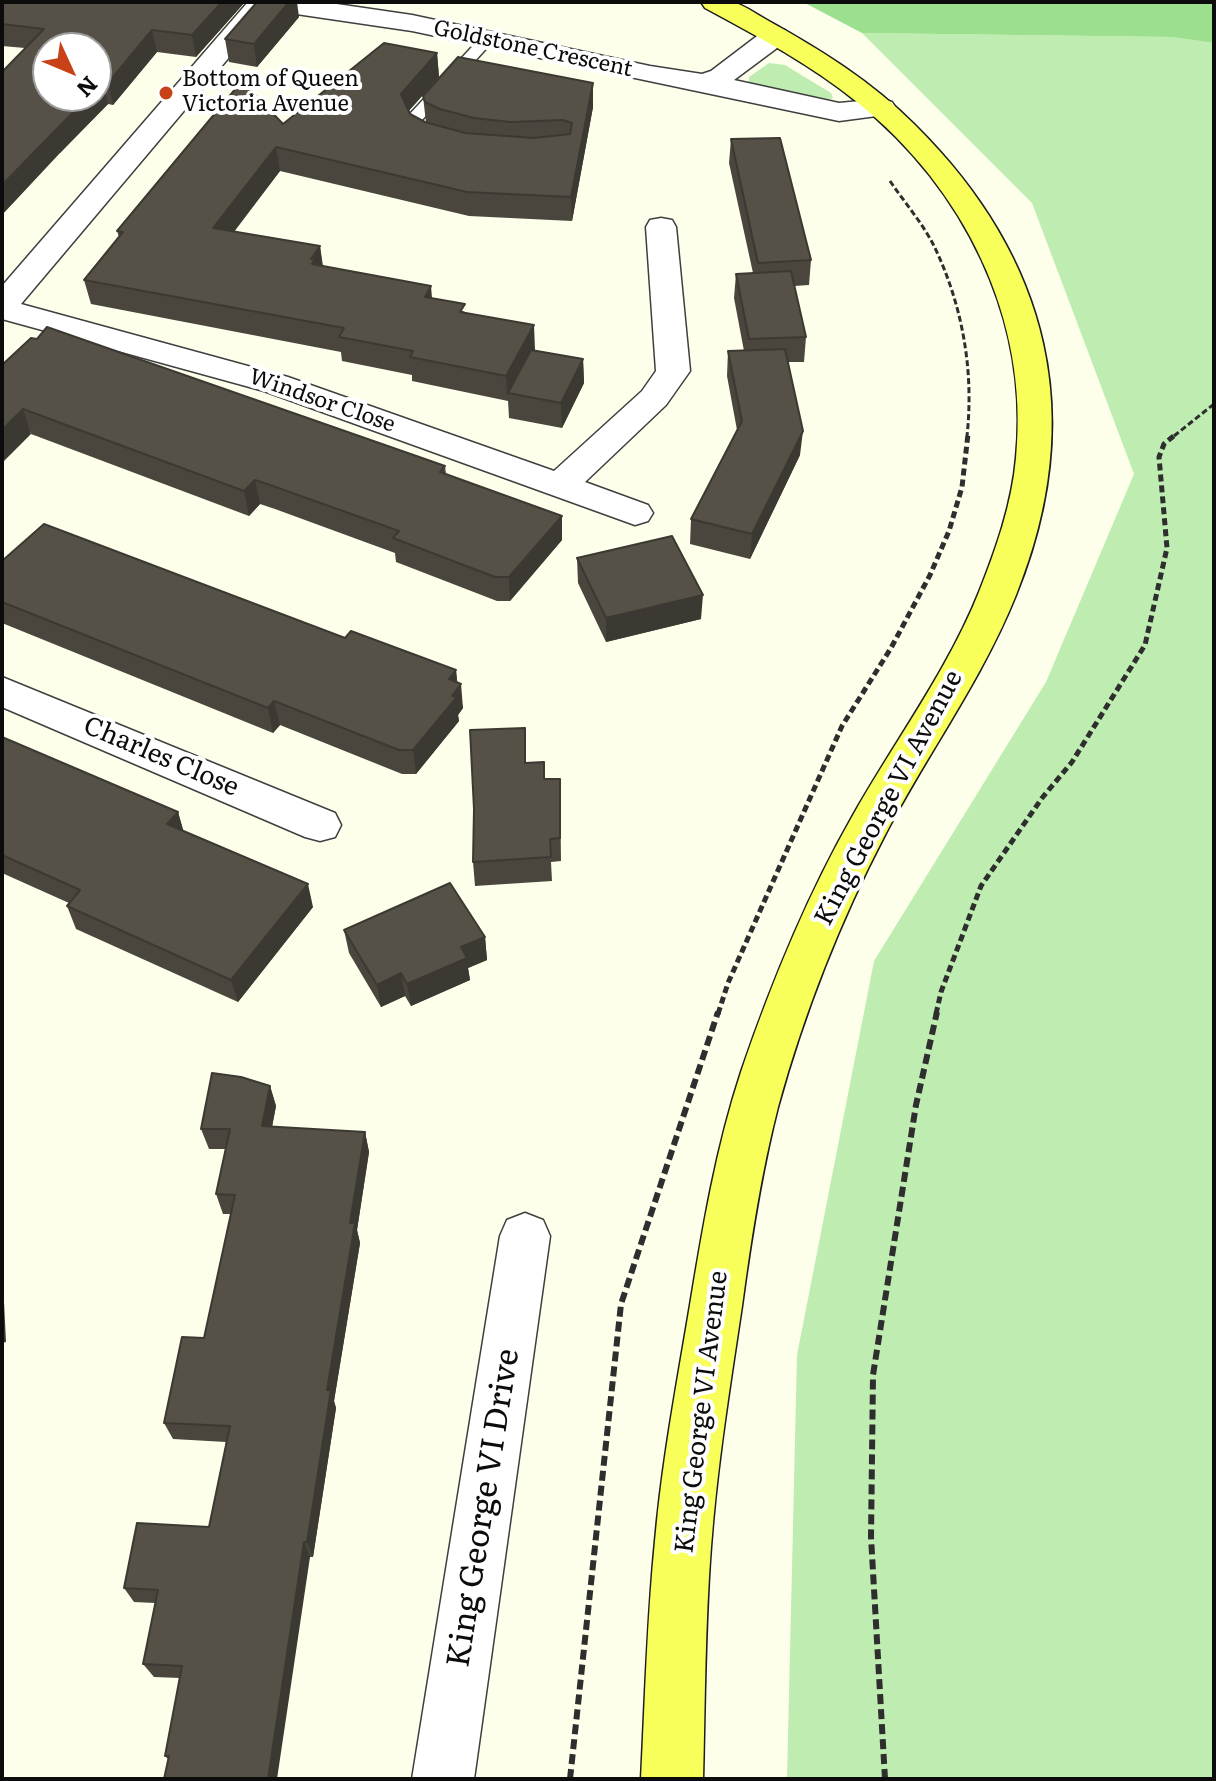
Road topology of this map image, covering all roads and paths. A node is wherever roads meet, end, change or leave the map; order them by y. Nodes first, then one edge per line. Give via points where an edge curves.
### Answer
1 (265, 2) edge
2 (714, 2) edge
3 (775, 36) junction
4 (487, 39) junction
5 (703, 82) junction
6 (882, 108) junction
7 (448, 143) edge
8 (888, 178) dead end
9 (661, 227) dead end
10 (2, 307) edge
11 (1214, 404) edge
12 (562, 484) junction
13 (635, 513) dead end
14 (2, 691) edge
15 (320, 825) dead end
16 (525, 1236) dead end
17 (443, 1779) edge
18 (570, 1779) edge
19 (672, 1779) edge
20 (885, 1779) edge

1 - 4 street, Goldstone Crescent
1 - 10 street
2 - 3 main road, King George VI Avenue
3 - 5 street via 721,77
3 - 6 main road, King George VI Avenue
4 - 5 street, Goldstone Crescent
4 - 7 lane via 414,119 421,135
5 - 6 street, Goldstone Crescent via 839,112
6 - 19 main road, King George VI Avenue via 964,196 1003,265 1028,341 1037,402 1035,450 1024,513 999,591 830,904 783,1020 742,1150 685,1514
8 - 18 path via 935,247 961,322 971,403 962,487 930,575 842,726 728,983 621,1304
9 - 12 street via 673,371 663,389
10 - 12 street, Windsor Close via 276,384
11 - 20 path via 1164,444 1159,457 1167,548 1145,645 1072,762 981,886 941,992 913,1120 873,1375 871,1537
12 - 13 street, Windsor Close
14 - 15 street, Charles Close
16 - 17 street, King George VI Drive

